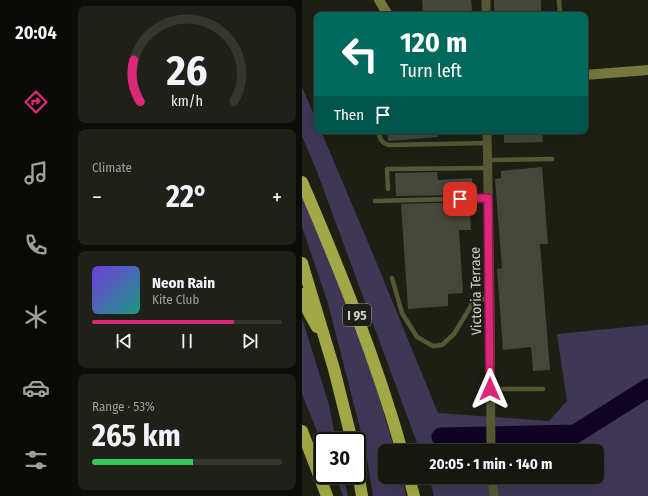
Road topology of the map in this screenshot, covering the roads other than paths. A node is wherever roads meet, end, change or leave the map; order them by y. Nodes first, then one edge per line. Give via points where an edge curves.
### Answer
1 (379, 0) edge
2 (486, 0) edge
3 (559, 0) edge
4 (386, 12) edge
5 (486, 12) edge
6 (560, 12) edge
7 (648, 70) edge
8 (588, 75) edge
9 (379, 134) edge
10 (487, 134) edge
11 (487, 144) junction
12 (552, 159) dead end
13 (488, 164) junction
14 (302, 182) edge
15 (388, 189) dead end
16 (488, 198) junction
17 (375, 201) dead end
18 (302, 263) edge
19 (392, 278) dead end
20 (302, 294) edge
21 (490, 298) junction
22 (327, 346) junction
23 (490, 389) junction
24 (543, 389) dead end
25 (302, 431) edge
26 (349, 432) edge
27 (400, 444) edge
28 (491, 444) edge
29 (360, 484) edge
30 (411, 484) edge
31 (493, 484) edge
32 (327, 496) edge
33 (362, 496) edge
34 (414, 496) edge
35 (494, 496) edge

1 - 4 main road
2 - 5 street
3 - 6 lane
7 - 8 main road
9 - 11 lane via 382,141 389,145
10 - 11 street, Victoria Terrace
11 - 13 street, Victoria Terrace
12 - 13 lane
13 - 15 lane via 387,169
13 - 16 street, Victoria Terrace
14 - 27 highway, I 95 via 361,326
16 - 17 lane
16 - 21 street, Victoria Terrace
18 - 22 highway, I 95
19 - 21 lane via 402,313 417,337 433,346 442,345 454,334 474,301
20 - 22 highway
21 - 23 street, Victoria Terrace
22 - 26 highway, I 95
23 - 24 lane
23 - 28 street, Victoria Terrace
25 - 32 highway
29 - 33 highway
30 - 34 highway
31 - 35 street

